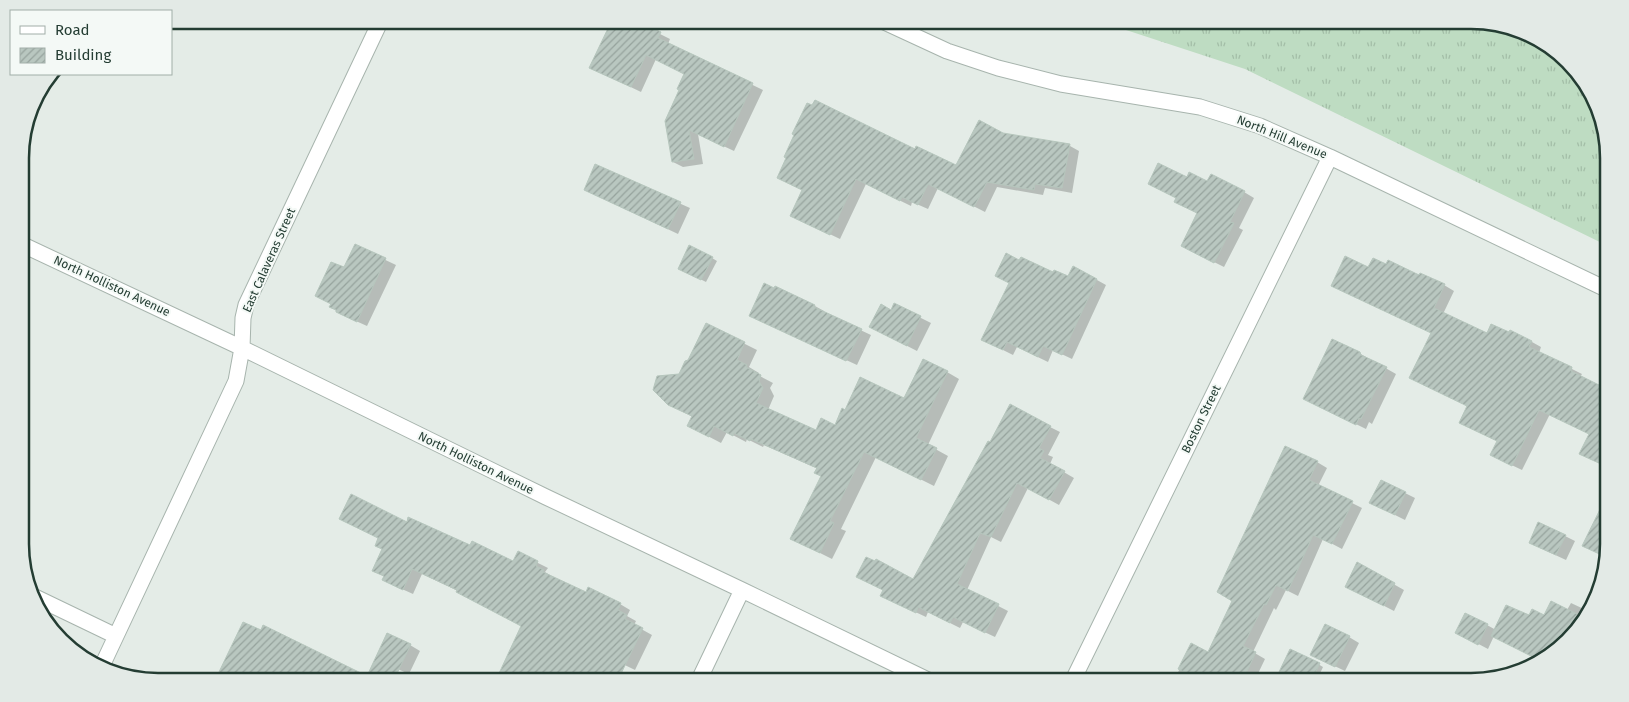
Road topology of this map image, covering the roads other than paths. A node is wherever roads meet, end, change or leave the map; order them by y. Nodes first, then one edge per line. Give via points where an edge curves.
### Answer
1 (377, 29) edge
2 (899, 29) edge
3 (1330, 157) junction
4 (29, 248) edge
5 (1600, 286) edge
6 (242, 348) junction
7 (742, 590) junction
8 (42, 600) edge
9 (116, 636) junction
10 (104, 661) edge
11 (702, 673) edge
12 (913, 673) edge
13 (1076, 673) edge

1 - 6 street, East Calaveras Street via 246,305
2 - 3 street, North Hill Avenue via 947,51 998,68 1061,84 1200,108 1260,126
3 - 5 street, North Hill Avenue
3 - 13 street, Boston Street
4 - 6 street, North Holliston Avenue
6 - 7 street, North Holliston Avenue
6 - 9 street, East Calaveras Street via 236,381
7 - 11 street
7 - 12 street, North Holliston Avenue
8 - 9 street
9 - 10 street, East Calaveras Street

